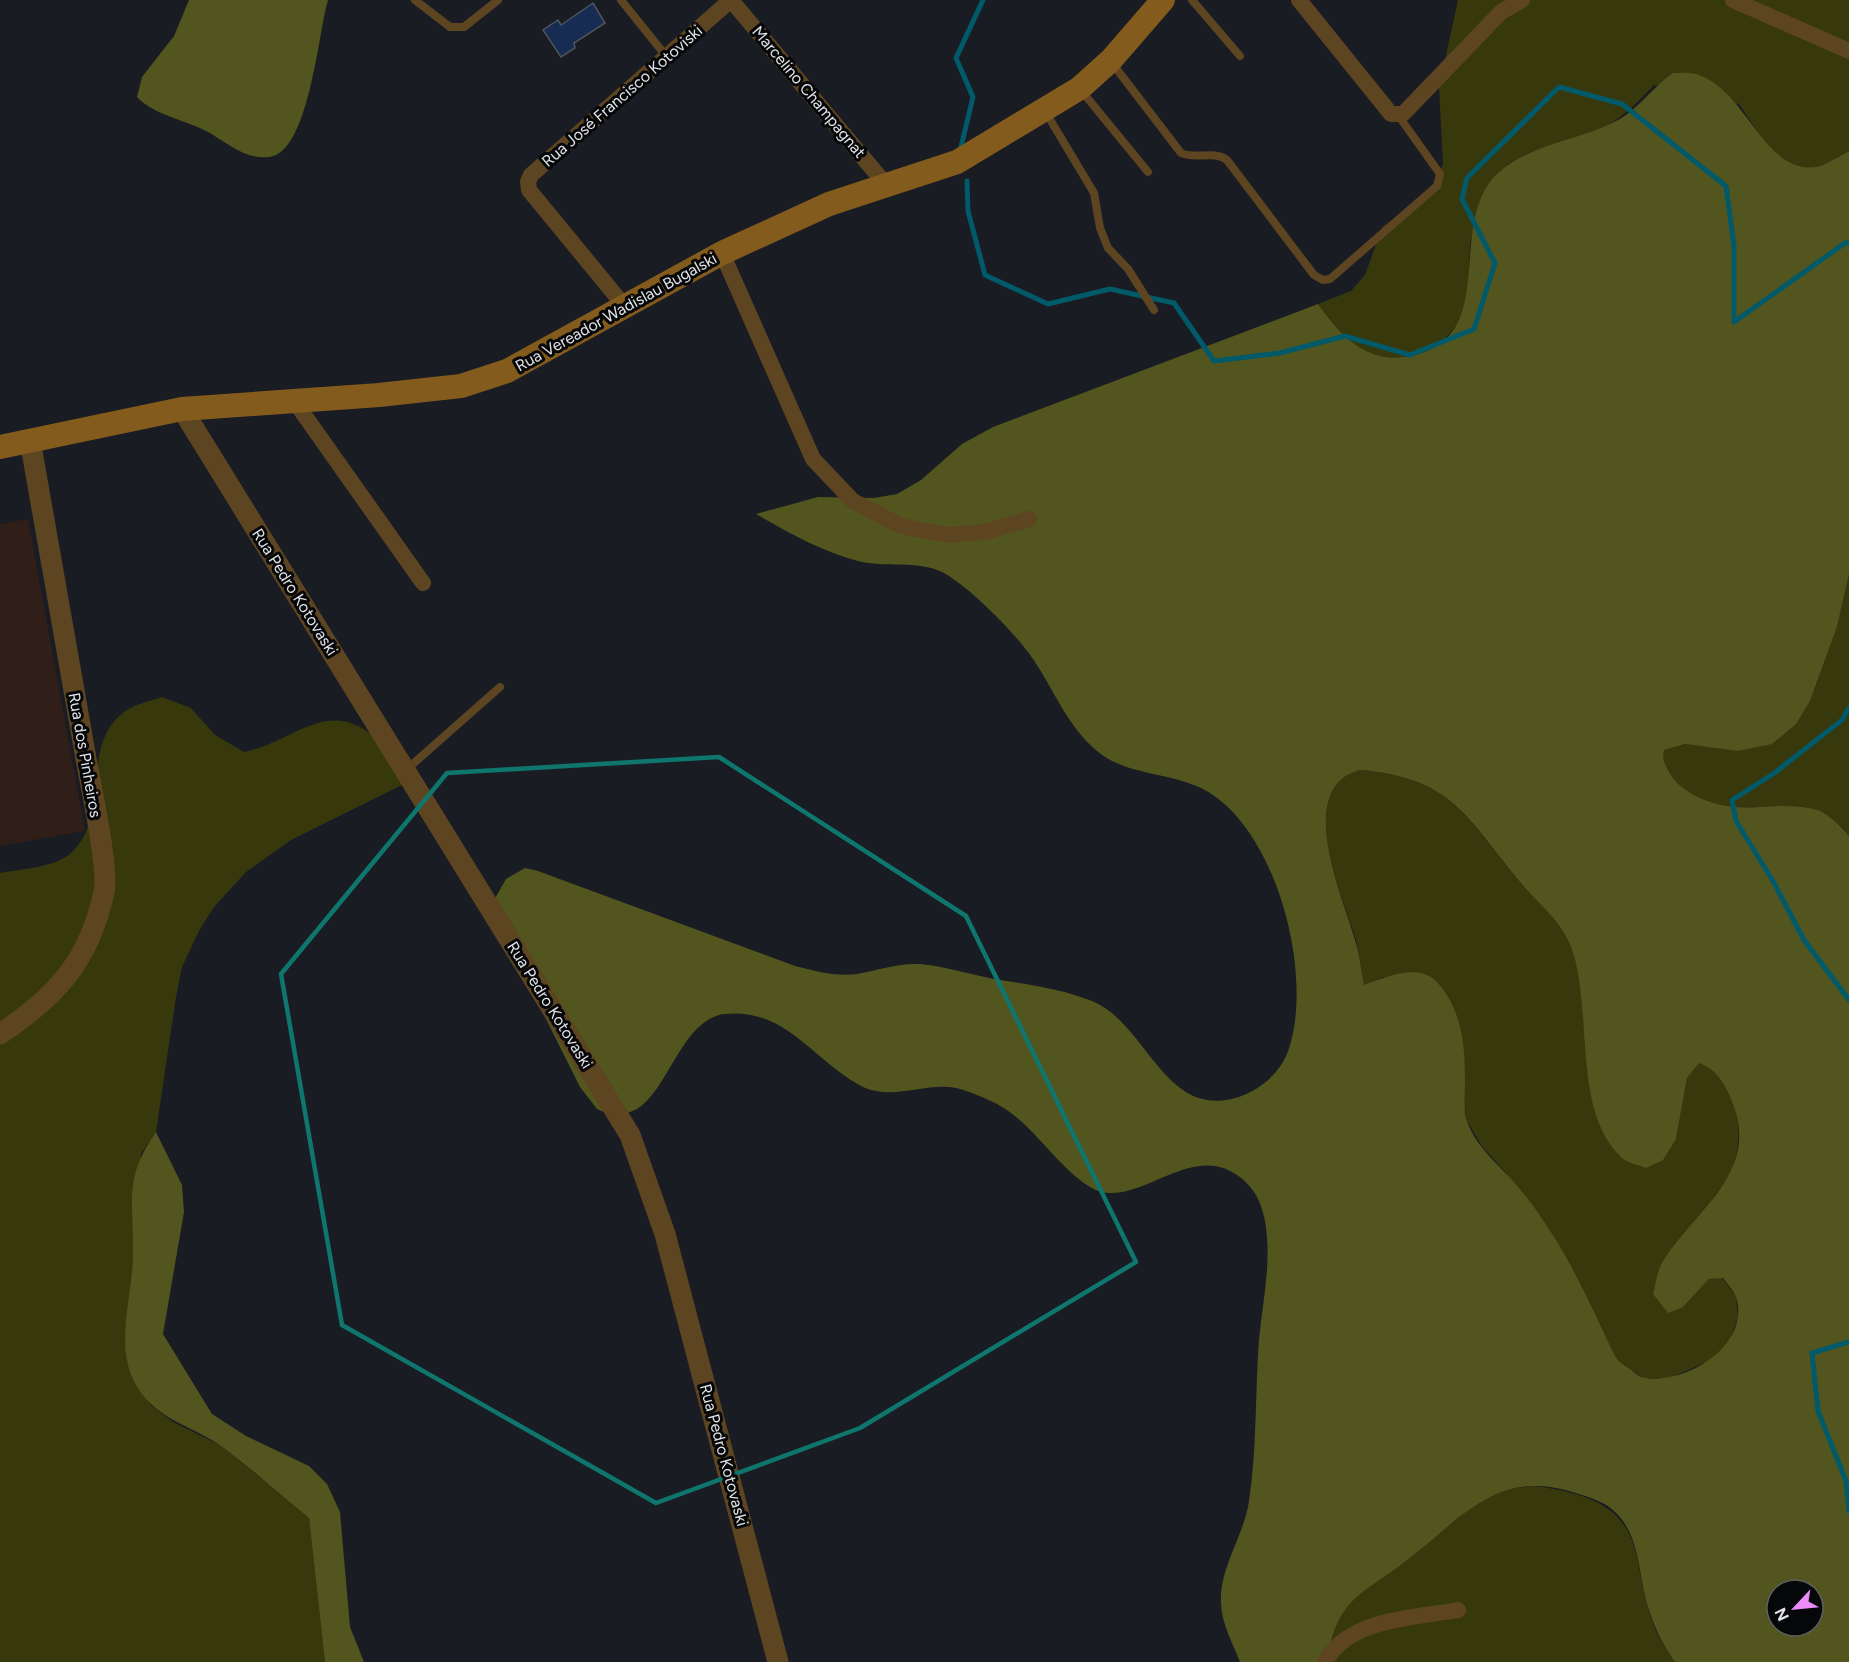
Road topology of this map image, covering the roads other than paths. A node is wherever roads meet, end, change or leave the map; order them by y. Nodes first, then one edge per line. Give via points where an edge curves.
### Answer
1 (415, 0) edge
2 (498, 0) edge
3 (621, 0) edge
4 (731, 0) edge
5 (1163, 0) edge
6 (1192, 0) edge
7 (1299, 0) edge
8 (1522, 0) edge
9 (1733, 0) edge
10 (1849, 51) edge
11 (666, 56) junction
12 (1240, 56) dead end
13 (1110, 60) junction
14 (1080, 88) junction
15 (1044, 111) junction
16 (1398, 115) junction
17 (1148, 172) dead end
18 (886, 186) junction
19 (722, 253) junction
20 (626, 308) junction
21 (1154, 310) dead end
22 (295, 402) junction
23 (182, 409) junction
24 (30, 440) junction
25 (0, 447) edge
26 (1029, 519) dead end
27 (423, 583) dead end
28 (500, 687) dead end
29 (405, 771) junction
30 (0, 1034) edge
31 (1458, 1610) dead end
32 (778, 1662) edge
33 (1325, 1662) edge

1 - 2 lane via 450,27 464,27
3 - 11 lane
4 - 11 street, Rua José Francisco Kotoviski
4 - 18 street, Marcelino Champagnat
5 - 13 main road, Rua Vereador Wadislau Bugalski
6 - 12 lane
7 - 16 street via 1391,114
8 - 16 street via 1501,12
9 - 10 street
11 - 20 street, Rua José Francisco Kotoviski via 531,175 528,183 529,190
13 - 14 main road, Rua Vereador Wadislau Bugalski
13 - 16 lane via 1181,153 1219,155 1227,160 1314,275 1323,280 1330,279 1437,186 1440,174
14 - 15 main road, Rua Vereador Wadislau Bugalski
14 - 17 lane
15 - 18 main road, Rua Vereador Wadislau Bugalski via 957,162
15 - 21 lane via 1094,193 1108,248 1128,269
18 - 19 main road, Rua Vereador Wadislau Bugalski via 829,204
19 - 20 main road, Rua Vereador Wadislau Bugalski
19 - 26 street via 813,459 853,501 901,526 947,535 985,532
20 - 22 main road, Rua Vereador Wadislau Bugalski via 507,372 461,386
22 - 23 main road, Rua Vereador Wadislau Bugalski
22 - 27 street
23 - 24 main road, Rua Vereador Wadislau Bugalski
23 - 29 street, Rua Pedro Kotovaski
24 - 25 main road, Rua Vereador Wadislau Bugalski
24 - 30 street, Rua dos Pinheiros via 90,778 104,889 96,921 72,972 47,999
28 - 29 lane
29 - 32 street, Rua Pedro Kotovaski via 630,1135 665,1234
31 - 33 street via 1368,1626 1348,1638

